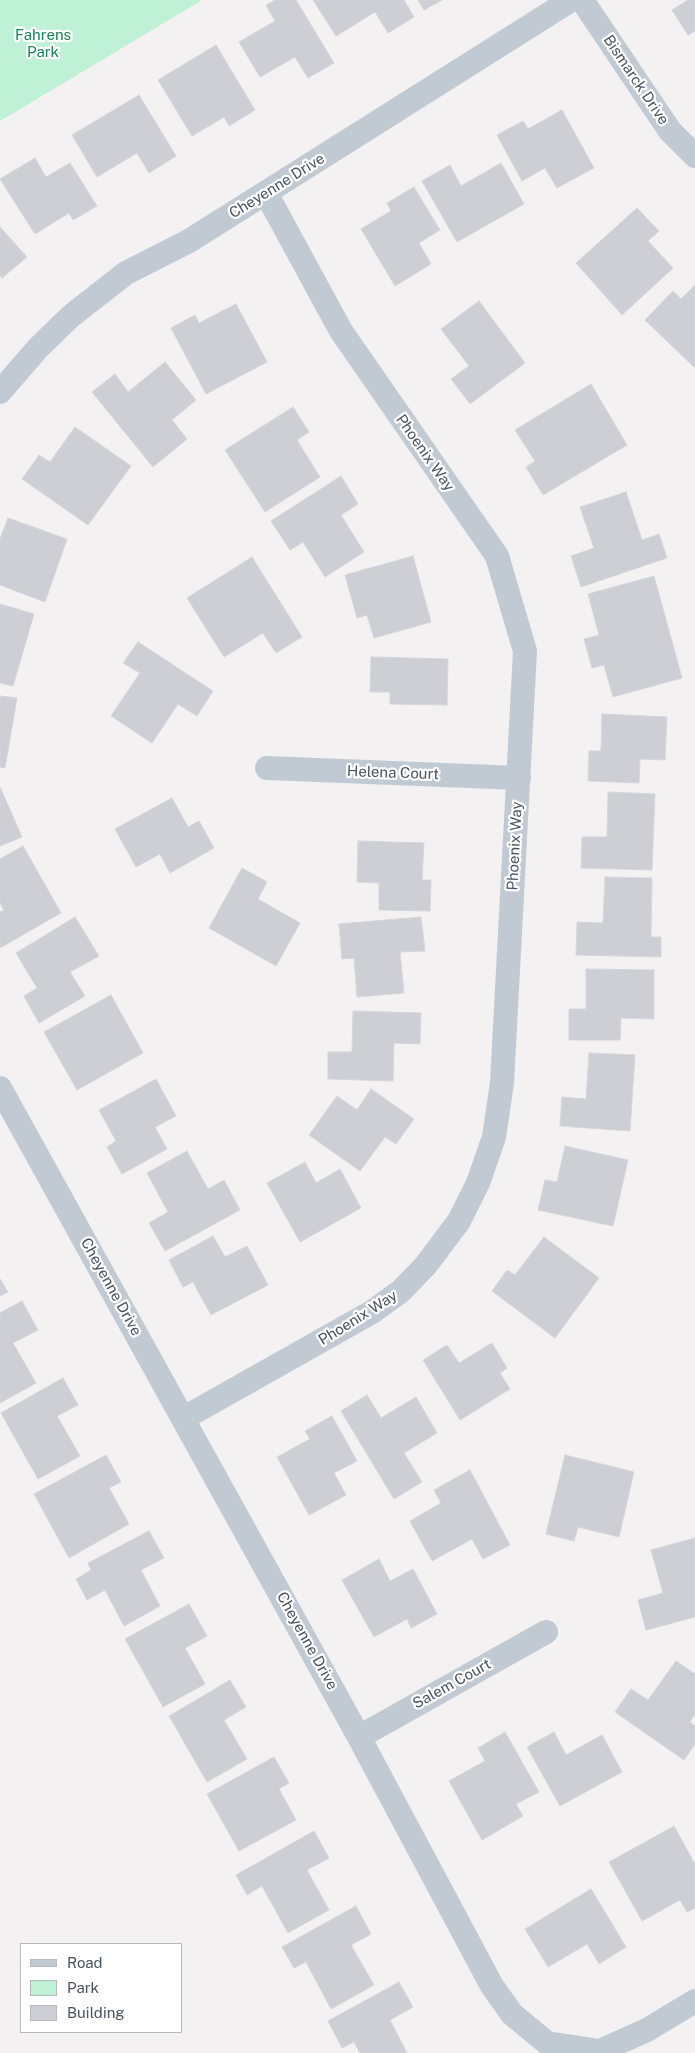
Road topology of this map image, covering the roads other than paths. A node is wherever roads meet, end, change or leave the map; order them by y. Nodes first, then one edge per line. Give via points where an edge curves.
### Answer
1 (571, 0) edge
2 (582, 0) edge
3 (695, 156) edge
4 (266, 193) junction
5 (0, 392) edge
6 (268, 768) dead end
7 (519, 778) junction
8 (0, 1088) edge
9 (184, 1418) junction
10 (546, 1632) dead end
11 (359, 1736) junction
12 (695, 2001) edge

1 - 4 street, Cheyenne Drive
2 - 3 street, Bismarck Drive via 670,131
4 - 5 street, Cheyenne Drive via 189,241 126,273 71,316
4 - 7 street, Phoenix Way via 341,331 497,556 525,651
6 - 7 street, Helena Court
7 - 9 street, Phoenix Way via 502,1083 494,1137 478,1183 459,1220 426,1265 401,1291 372,1312
8 - 9 street, Cheyenne Drive
9 - 11 street, Cheyenne Drive
10 - 11 street, Salem Court
11 - 12 street, Cheyenne Drive via 492,1986 512,2014 547,2043 600,2051 647,2030

